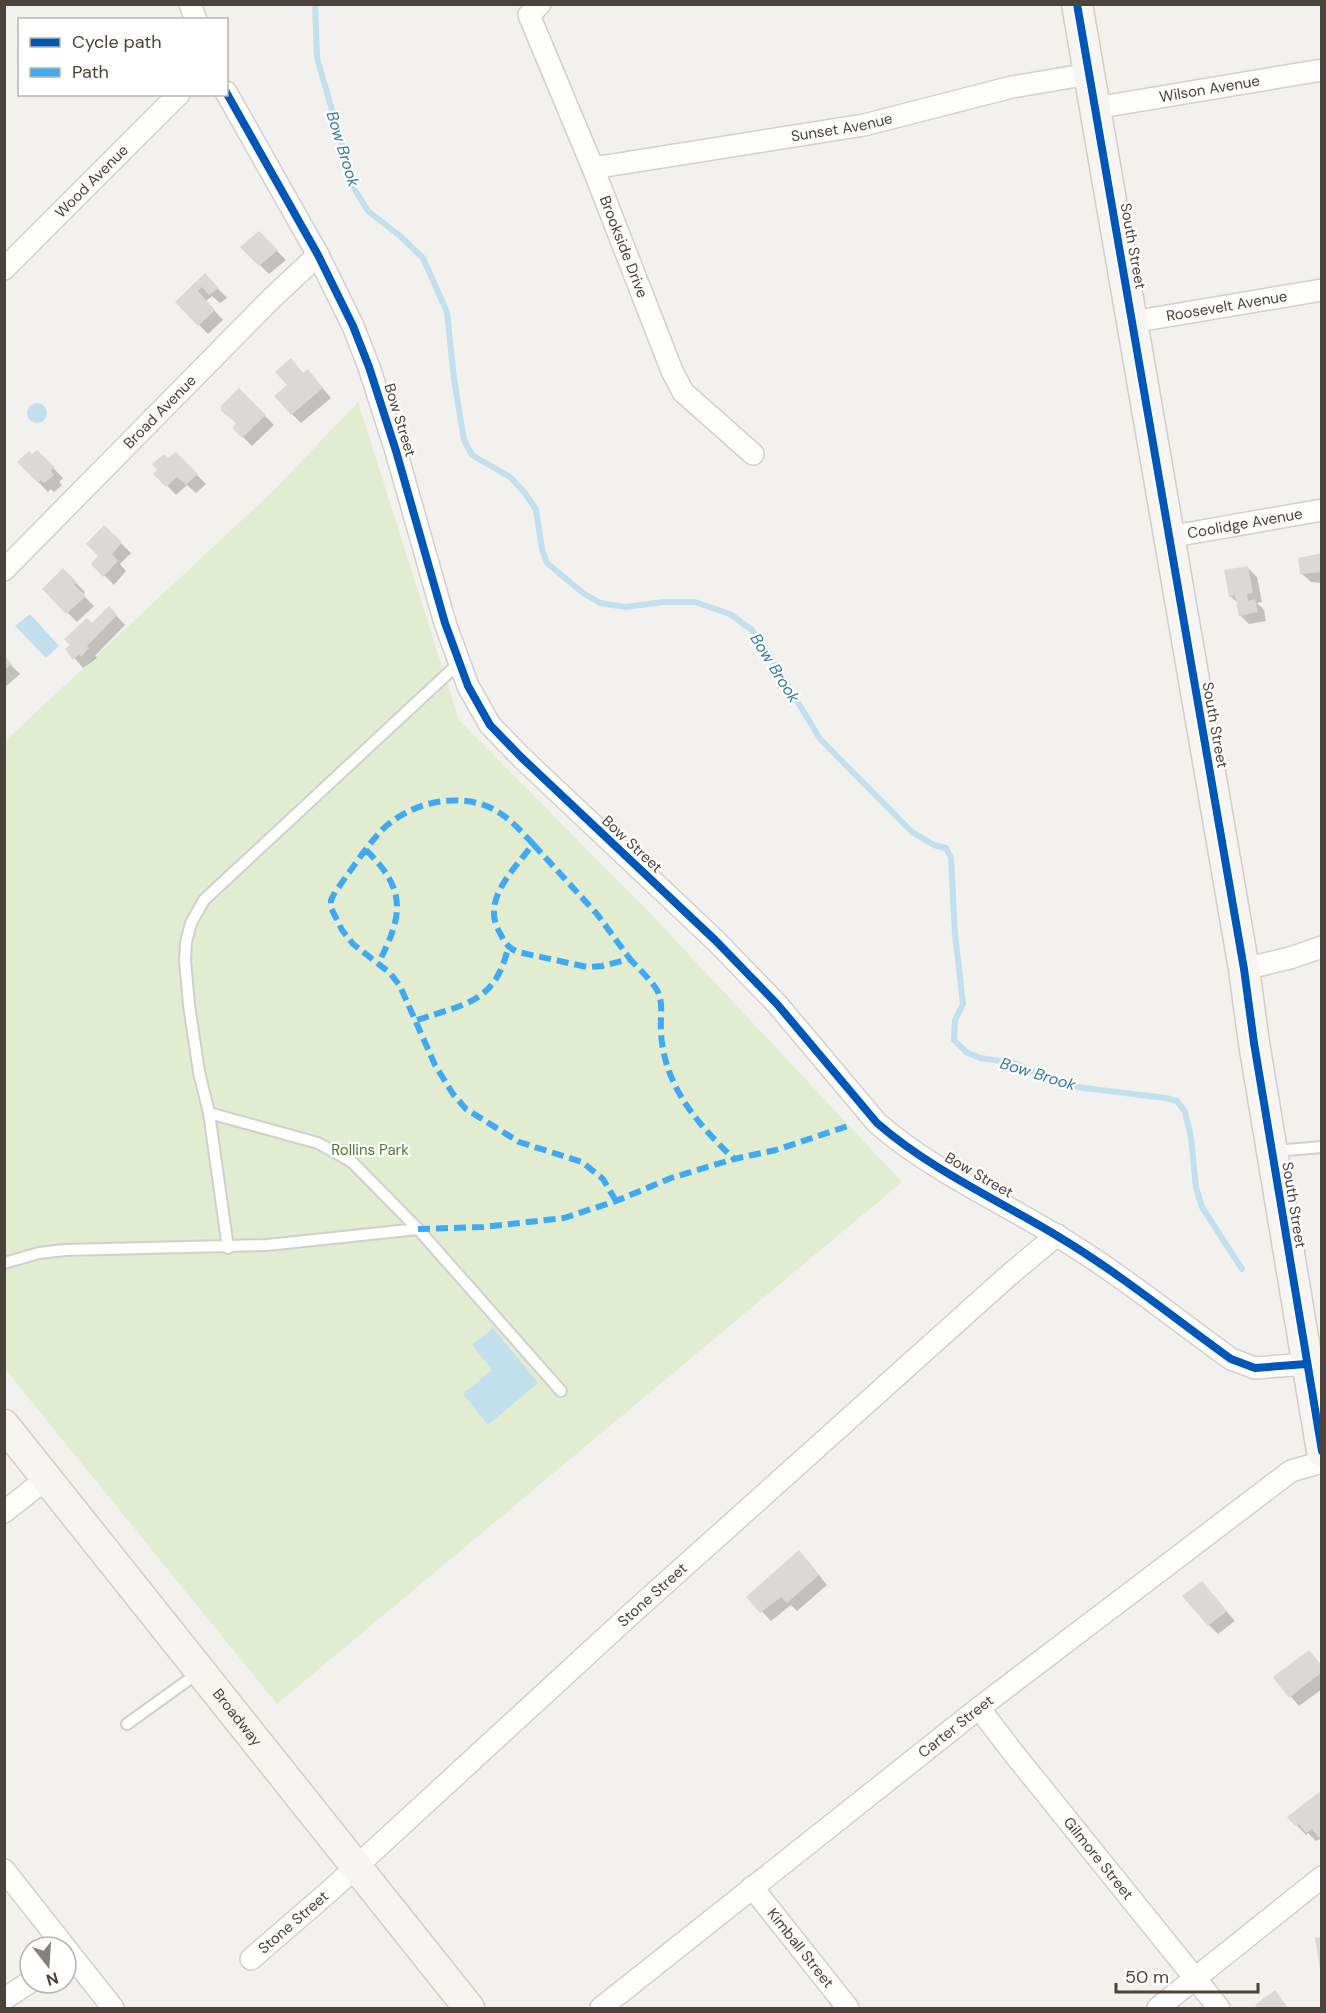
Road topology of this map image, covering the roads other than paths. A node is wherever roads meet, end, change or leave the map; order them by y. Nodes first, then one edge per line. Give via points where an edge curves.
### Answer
1 (1077, 4) edge
2 (535, 10) edge
3 (1322, 70) edge
4 (1089, 74) junction
5 (177, 96) edge
6 (228, 96) edge
7 (1095, 108) junction
8 (593, 168) junction
9 (318, 255) junction
10 (4, 269) edge
11 (1322, 290) edge
12 (1132, 322) junction
13 (753, 454) dead end
14 (1322, 510) edge
15 (1168, 537) junction
16 (4, 570) edge
17 (459, 663) junction
18 (1322, 947) edge
19 (1244, 969) junction
20 (209, 1113) junction
21 (1322, 1147) edge
22 (1272, 1152) junction
23 (418, 1229) junction
24 (1057, 1235) junction
25 (228, 1248) junction
26 (4, 1263) edge
27 (1306, 1364) junction
28 (561, 1392) dead end
29 (4, 1425) edge
30 (1322, 1451) edge
31 (1322, 1462) edge
32 (46, 1479) junction
33 (4, 1512) edge
34 (201, 1671) junction
35 (980, 1708) junction
36 (127, 1724) dead end
37 (355, 1866) junction
38 (4, 1870) edge
39 (1322, 1877) edge
40 (752, 1887) junction
41 (54, 1935) edge
42 (251, 1959) dead end
43 (78, 1965) edge
44 (1196, 1978) junction
45 (18, 1990) edge
46 (4, 1999) edge
47 (113, 2008) edge
48 (469, 2008) edge
49 (601, 2008) edge
50 (848, 2008) edge
51 (1158, 2008) edge
52 (1219, 2008) edge

1 - 4 main road, South Street
2 - 8 street, Brookside Drive
3 - 7 street, Wilson Avenue
4 - 7 main road, South Street
4 - 8 street, Sunset Avenue via 1012,87 864,125
5 - 10 street, Wood Avenue
6 - 9 street, Bow Street
7 - 12 main road, South Street
8 - 13 street, Brookside Drive via 672,371 684,392
9 - 16 street, Broad Avenue
9 - 17 street, Bow Street via 369,367
11 - 12 street, Roosevelt Avenue
12 - 15 main road, South Street
14 - 15 street, Coolidge Avenue
15 - 19 main road, South Street
17 - 20 lane via 204,900 191,922 185,960 189,1005
17 - 24 street, Bow Street via 490,725 715,940 769,996 877,1124 931,1163
18 - 19 street
19 - 22 main road, South Street
20 - 23 lane via 318,1143 352,1162
20 - 25 lane
21 - 22 lane
22 - 27 main road, South Street
23 - 25 lane
23 - 28 lane
24 - 27 street, Bow Street via 1231,1359 1255,1368
24 - 37 street, Stone Street
25 - 26 lane via 64,1250
27 - 30 main road, South Street
29 - 32 main road, Broadway
31 - 35 street, Carter Street via 1291,1471
32 - 33 street
32 - 34 main road, Broadway
34 - 36 lane
34 - 37 main road, Broadway
35 - 40 street, Carter Street
35 - 44 street, Gilmore Street
37 - 42 street, Stone Street
37 - 48 main road, Broadway
38 - 41 street
39 - 44 street
40 - 49 street, Carter Street
40 - 50 street, Kimball Street
43 - 47 street
44 - 51 street
44 - 52 street, Gilmore Street
45 - 46 street

